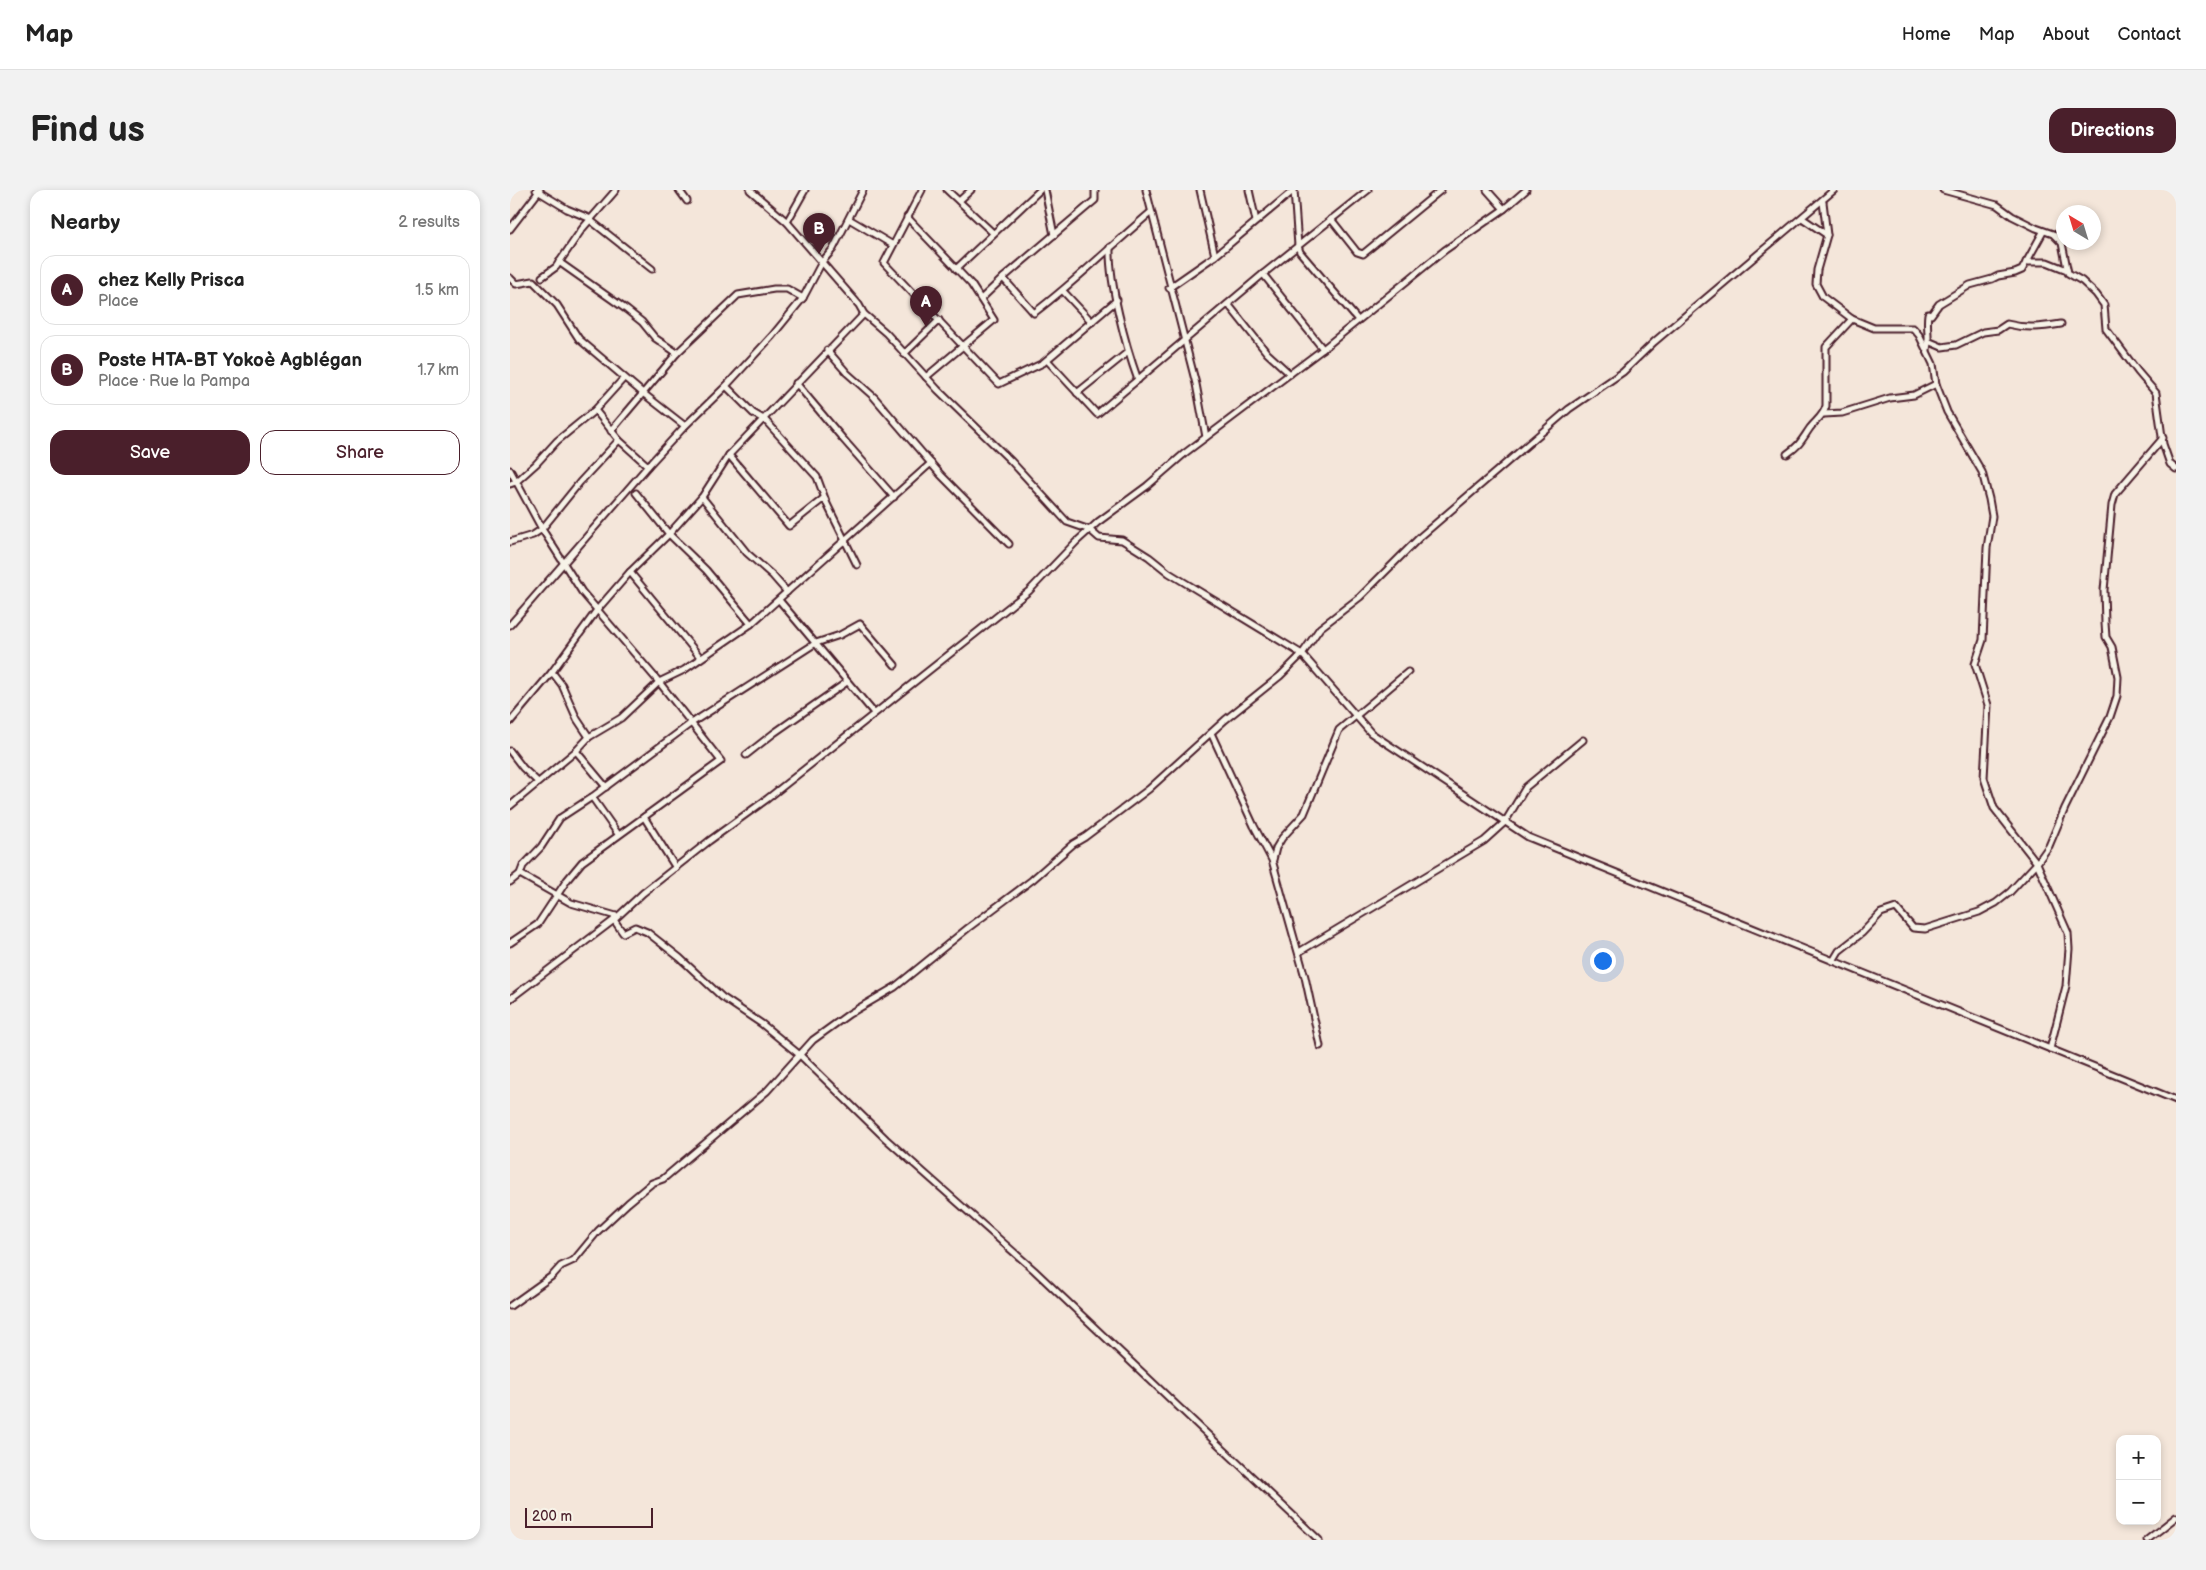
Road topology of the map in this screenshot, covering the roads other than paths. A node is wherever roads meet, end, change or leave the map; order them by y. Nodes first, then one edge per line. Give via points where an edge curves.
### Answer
1 (616, 190) edge
2 (679, 190) edge
3 (750, 190) edge
4 (805, 190) edge
5 (863, 190) edge
6 (922, 190) edge
7 (947, 190) edge
8 (971, 190) edge
9 (1040, 190) edge
10 (1045, 190) edge
11 (1095, 190) edge
12 (1146, 190) edge
13 (1200, 190) edge
14 (1249, 190) edge
15 (1294, 190) edge
16 (1368, 190) edge
17 (1441, 190) edge
18 (1487, 190) edge
19 (1526, 190) edge
20 (1834, 190) edge
21 (1944, 190) edge
22 (539, 191) edge
23 (959, 200) junction
24 (687, 201) dead end
25 (1822, 202) junction
26 (1504, 209) junction
27 (1150, 213) junction
28 (907, 217) junction
29 (1802, 218) junction
30 (849, 219) junction
31 (1331, 219) junction
32 (590, 220) junction
33 (1256, 221) junction
34 (787, 222) junction
35 (510, 229) edge
36 (993, 232) junction
37 (2043, 232) junction
38 (1054, 235) junction
39 (1827, 235) junction
40 (893, 245) junction
41 (1298, 246) junction
42 (1110, 247) junction
43 (1215, 256) junction
44 (559, 262) junction
45 (822, 262) junction
46 (2026, 262) junction
47 (652, 269) dead end
48 (956, 270) junction
49 (2067, 270) junction
50 (1263, 274) junction
51 (542, 277) dead end
52 (510, 278) edge
53 (1003, 278) junction
54 (1169, 288) junction
55 (1063, 291) junction
56 (803, 298) junction
57 (981, 299) junction
58 (1117, 300) junction
59 (1228, 304) junction
60 (864, 314) junction
61 (1852, 319) junction
62 (939, 320) junction
63 (1358, 320) junction
64 (1092, 322) junction
65 (2061, 324) dead end
66 (1919, 335) junction
67 (1184, 342) junction
68 (1929, 342) junction
69 (964, 347) junction
70 (1323, 349) junction
71 (827, 350) junction
72 (1927, 351) junction
73 (1128, 352) junction
74 (677, 353) junction
75 (904, 354) junction
76 (1047, 360) junction
77 (1290, 374) junction
78 (926, 377) junction
79 (624, 378) junction
80 (1138, 380) junction
81 (796, 383) junction
82 (1936, 384) junction
83 (726, 386) junction
84 (1077, 393) junction
85 (644, 394) junction
86 (595, 410) junction
87 (1824, 414) junction
88 (764, 420) junction
89 (685, 426) junction
90 (611, 431) junction
91 (1206, 437) junction
92 (2163, 438) junction
93 (619, 440) junction
94 (1786, 454) dead end
95 (729, 455) junction
96 (931, 463) junction
97 (648, 466) junction
98 (2176, 469) edge
99 (510, 470) edge
100 (516, 482) junction
101 (510, 484) edge
102 (636, 493) dead end
103 (702, 497) junction
104 (894, 497) junction
105 (824, 498) junction
106 (542, 529) junction
107 (1090, 530) junction
108 (670, 534) junction
109 (845, 541) junction
110 (510, 542) edge
111 (1009, 544) dead end
112 (563, 564) junction
113 (857, 565) dead end
114 (630, 572) junction
115 (786, 592) junction
116 (779, 600) junction
117 (596, 610) junction
118 (751, 624) junction
119 (510, 625) edge
120 (816, 642) junction
121 (1302, 654) junction
122 (700, 657) junction
123 (895, 664) dead end
124 (552, 672) junction
125 (1408, 672) dead end
126 (659, 682) junction
127 (847, 682) junction
128 (874, 713) junction
129 (1356, 715) junction
130 (510, 722) edge
131 (690, 724) junction
132 (1211, 733) junction
133 (589, 737) junction
134 (1583, 740) dead end
135 (510, 751) edge
136 (576, 751) junction
137 (746, 755) dead end
138 (538, 782) junction
139 (606, 787) junction
140 (592, 798) junction
141 (510, 806) edge
142 (644, 817) junction
143 (1505, 822) junction
144 (618, 834) junction
145 (1272, 860) junction
146 (2037, 863) junction
147 (676, 868) junction
148 (520, 874) junction
149 (510, 882) edge
150 (558, 896) junction
151 (615, 918) junction
152 (510, 943) edge
153 (1298, 952) junction
154 (1833, 961) junction
155 (510, 999) edge
156 (1320, 1046) dead end
157 (2050, 1049) junction
158 (801, 1056) junction
159 (2176, 1100) edge
160 (510, 1306) edge
161 (2176, 1517) edge
162 (1319, 1540) edge
163 (2147, 1540) edge

1 - 32 street
2 - 24 street
3 - 34 street
4 - 34 street
5 - 30 street
6 - 28 street
7 - 23 street
8 - 23 street
9 - 36 street
10 - 38 street
11 - 38 street via 1095,200
12 - 27 street
13 - 43 street
14 - 33 street
15 - 33 street
15 - 41 street
16 - 31 street
17 - 31 street via 1367,253 1357,252
18 - 26 street
19 - 26 street
20 - 25 street
21 - 37 street via 1997,205
22 - 32 street
22 - 35 street
23 - 36 street
25 - 29 street
25 - 39 street
26 - 63 street via 1445,250
27 - 42 street
27 - 54 street
28 - 40 street
28 - 48 street
29 - 39 street
29 - 121 street via 1654,342 1623,372 1569,409 1420,537 1360,597 1320,628
30 - 40 street
30 - 45 street
31 - 41 street
32 - 44 street
32 - 47 street
33 - 43 street
34 - 45 street
36 - 48 street
37 - 46 street
37 - 49 street via 2053,234 2062,243
38 - 53 street
39 - 61 street via 1816,284 1822,297
40 - 62 street via 884,263
41 - 50 street
41 - 63 street
42 - 55 street
42 - 58 street
43 - 54 street
44 - 51 street
44 - 74 street via 627,310 655,338
45 - 56 street
45 - 60 street
46 - 49 street via 2047,262
46 - 68 street via 2015,274 1970,284 1939,304 1931,315 1928,314
48 - 57 street
49 - 92 street via 2104,305 2106,329 2156,393
50 - 59 street
50 - 70 street
52 - 79 street via 516,284 533,281 557,305 579,339
53 - 55 street via 1034,313
53 - 57 street
54 - 67 street
55 - 64 street
56 - 74 street via 787,289 738,295
56 - 83 street
57 - 69 street via 994,320
58 - 64 street
58 - 73 street
59 - 67 street
59 - 77 street via 1267,352
60 - 71 street
60 - 75 street
61 - 66 street via 1874,328 1913,328
61 - 87 street via 1826,348
62 - 69 street
62 - 75 street
63 - 70 street
64 - 76 street
65 - 68 street via 2021,328 2007,324 1998,330 1983,332 1942,348
66 - 68 street
66 - 72 street
67 - 80 street
67 - 91 street
68 - 72 street
69 - 76 street via 999,384 1025,374
69 - 78 street
70 - 77 street
71 - 81 street
71 - 96 street via 874,397
72 - 82 street
73 - 80 street
73 - 84 street
74 - 85 street
75 - 78 street
76 - 84 street
77 - 91 street
78 - 107 street via 1067,522
79 - 85 street
79 - 86 street
80 - 84 street via 1097,414
81 - 88 street
81 - 104 street
82 - 87 street via 1914,395 1890,398 1842,413
82 - 146 street via 1956,430 1982,472 1992,516 1982,640 1975,664 1988,705 1984,778 1994,808
83 - 88 street
83 - 89 street
85 - 89 street
85 - 90 street
86 - 90 street
86 - 100 street via 552,445
87 - 94 street via 1801,443
88 - 95 street
88 - 105 street via 817,477
89 - 97 street
90 - 93 street
91 - 107 street
92 - 98 street via 2170,464
92 - 146 street via 2116,494 2112,506 2104,598 2106,637 2112,647 2118,677 2117,696 2049,846
93 - 97 street
93 - 106 street
95 - 103 street
95 - 105 street via 789,526
96 - 104 street
96 - 111 street
97 - 112 street
99 - 100 street
100 - 101 street
100 - 106 street
102 - 108 street
103 - 108 street
103 - 115 street via 747,553
104 - 109 street
105 - 109 street
106 - 110 street
106 - 112 street
107 - 121 street via 1099,538 1122,540 1169,573
107 - 128 street via 1030,591
108 - 114 street
108 - 118 street via 706,570
109 - 113 street
109 - 115 street
112 - 117 street
112 - 119 street
114 - 117 street
114 - 122 street
115 - 116 street
116 - 118 street
116 - 120 street
117 - 124 street
117 - 126 street
118 - 122 street
120 - 123 street via 840,635 860,624
120 - 127 street
120 - 131 street
121 - 129 street
121 - 132 street
122 - 126 street via 684,670
124 - 130 street
124 - 133 street via 562,684 577,719
125 - 129 street
126 - 131 street
126 - 133 street via 622,718
127 - 128 street
127 - 137 street
128 - 147 street
129 - 143 street via 1371,733
129 - 145 street via 1339,730 1304,814 1282,838
131 - 139 street
131 - 142 street via 721,761
132 - 145 street
132 - 158 street via 1149,789 1073,844 895,987 813,1040
133 - 136 street
134 - 143 street via 1526,787
135 - 138 street
136 - 138 street
136 - 139 street
138 - 141 street
139 - 140 street
140 - 144 street
140 - 148 street via 560,818
142 - 144 street
142 - 147 street
143 - 153 street via 1484,841
143 - 154 street via 1528,837
144 - 150 street via 582,862
145 - 153 street
146 - 154 street via 2010,892 1980,912 1925,929 1913,928 1896,908 1881,913 1838,951
146 - 157 street via 2068,933 2066,986
147 - 151 street
148 - 149 street
148 - 150 street
150 - 151 street
150 - 152 street via 538,924
151 - 155 street
151 - 158 street via 623,933 635,927 647,932 722,997
153 - 156 street
154 - 157 street
157 - 159 street
158 - 160 street via 760,1098 663,1179 652,1182 628,1203 598,1231 574,1260 561,1266
158 - 162 street via 886,1139 1034,1270
161 - 163 street

